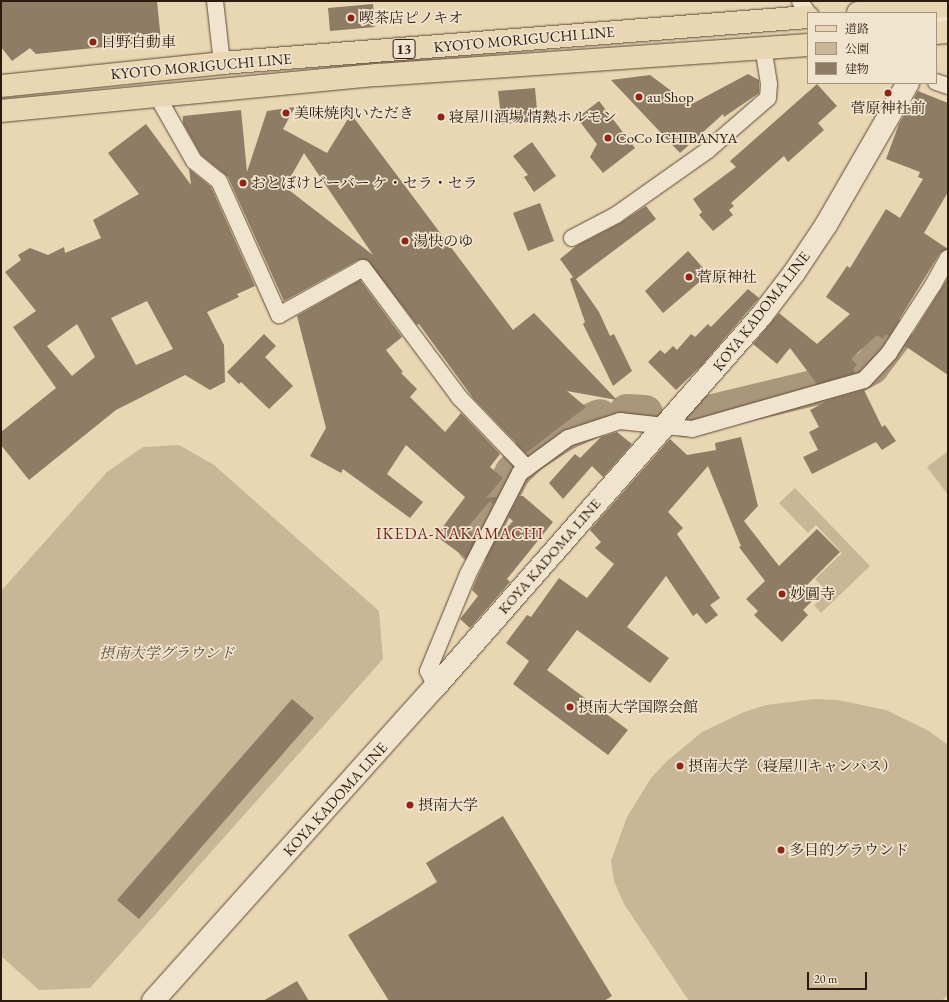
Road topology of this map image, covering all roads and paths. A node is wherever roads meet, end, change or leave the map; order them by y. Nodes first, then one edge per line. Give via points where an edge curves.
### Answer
1 (215, 1) edge
2 (800, 1) edge
3 (948, 6) edge
4 (807, 12) edge
5 (871, 12) edge
6 (807, 17) edge
7 (948, 17) edge
8 (937, 31) edge
9 (937, 32) edge
10 (948, 32) edge
11 (807, 45) edge
12 (763, 48) junction
13 (222, 63) junction
14 (937, 82) edge
15 (907, 84) edge
16 (1, 86) edge
17 (948, 86) edge
18 (156, 94) junction
19 (1, 110) edge
20 (572, 238) dead end
21 (948, 258) edge
22 (662, 427) junction
23 (524, 464) junction
24 (436, 686) junction
25 (153, 1001) edge

1 - 13 street
2 - 4 street
3 - 5 main road
6 - 13 main road, KYOTO MORIGUCHI LINE / 13
7 - 8 main road
9 - 10 main road
11 - 12 main road, KYOTO MORIGUCHI LINE / 13
12 - 18 main road, KYOTO MORIGUCHI LINE / 13 via 378,75
12 - 20 street via 769,84 768,98 708,150 616,215
13 - 16 main road, KYOTO MORIGUCHI LINE / 13
14 - 17 street
15 - 22 main road, KOYA KADOMA LINE via 794,274 709,378
18 - 19 main road, KYOTO MORIGUCHI LINE / 13
18 - 23 street via 194,161 219,181 279,315 363,268 459,397
21 - 22 street via 889,353 864,380 692,429
22 - 23 street via 620,421 568,438
22 - 24 main road, KOYA KADOMA LINE
23 - 24 street via 468,574 428,671
24 - 25 main road, KOYA KADOMA LINE

